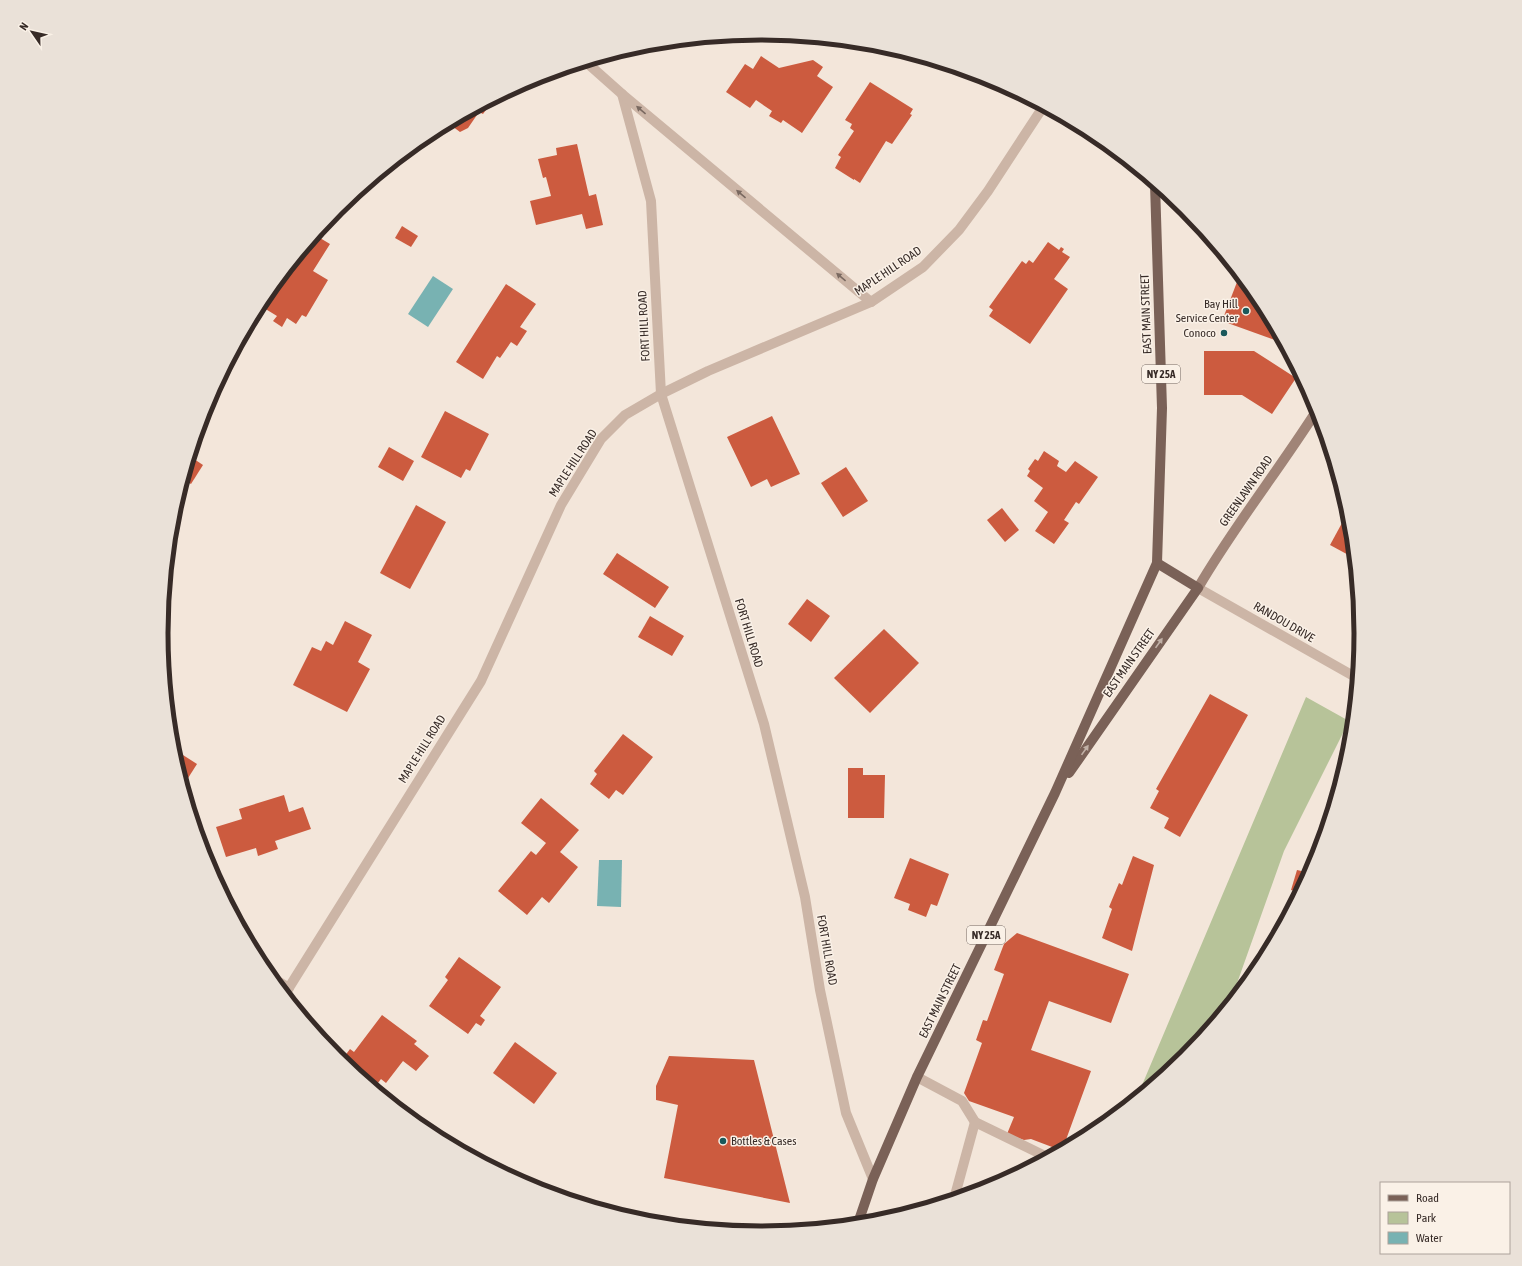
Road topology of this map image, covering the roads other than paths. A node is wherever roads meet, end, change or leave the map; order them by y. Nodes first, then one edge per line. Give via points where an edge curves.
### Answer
1 (590, 65) edge
2 (622, 94) junction
3 (1041, 110) edge
4 (1155, 190) edge
5 (871, 302) junction
6 (661, 394) junction
7 (1313, 416) edge
8 (1156, 563) junction
9 (1198, 588) junction
10 (1353, 676) edge
11 (1055, 793) junction
12 (288, 990) edge
13 (917, 1077) junction
14 (975, 1122) junction
15 (1042, 1155) edge
16 (873, 1179) junction
17 (955, 1194) edge
18 (860, 1218) edge

1 - 2 street
5 -> 2 street
2 - 6 street, FORT HILL ROAD via 651,201
3 - 5 street, MAPLE HILL ROAD via 959,230 923,267
4 - 8 main road, EAST MAIN STREET / NY 25A via 1162,408
5 - 6 street, MAPLE HILL ROAD via 708,371
6 - 12 street, MAPLE HILL ROAD via 625,415 601,439 561,506 481,681
6 - 16 street, FORT HILL ROAD via 764,724 805,897 820,990 846,1113
7 - 9 main road, GREENLAWN ROAD via 1219,552
8 - 9 main road
8 - 11 main road, EAST MAIN STREET
9 - 10 street, RANDOU DRIVE
11 -> 9 main road, EAST MAIN STREET / NY 25A
11 - 13 main road, EAST MAIN STREET / NY 25A
13 - 14 street via 962,1101
13 - 16 main road, EAST MAIN STREET / NY 25A
14 - 15 street
14 - 17 street
16 - 18 main road, EAST MAIN STREET / NY 25A

